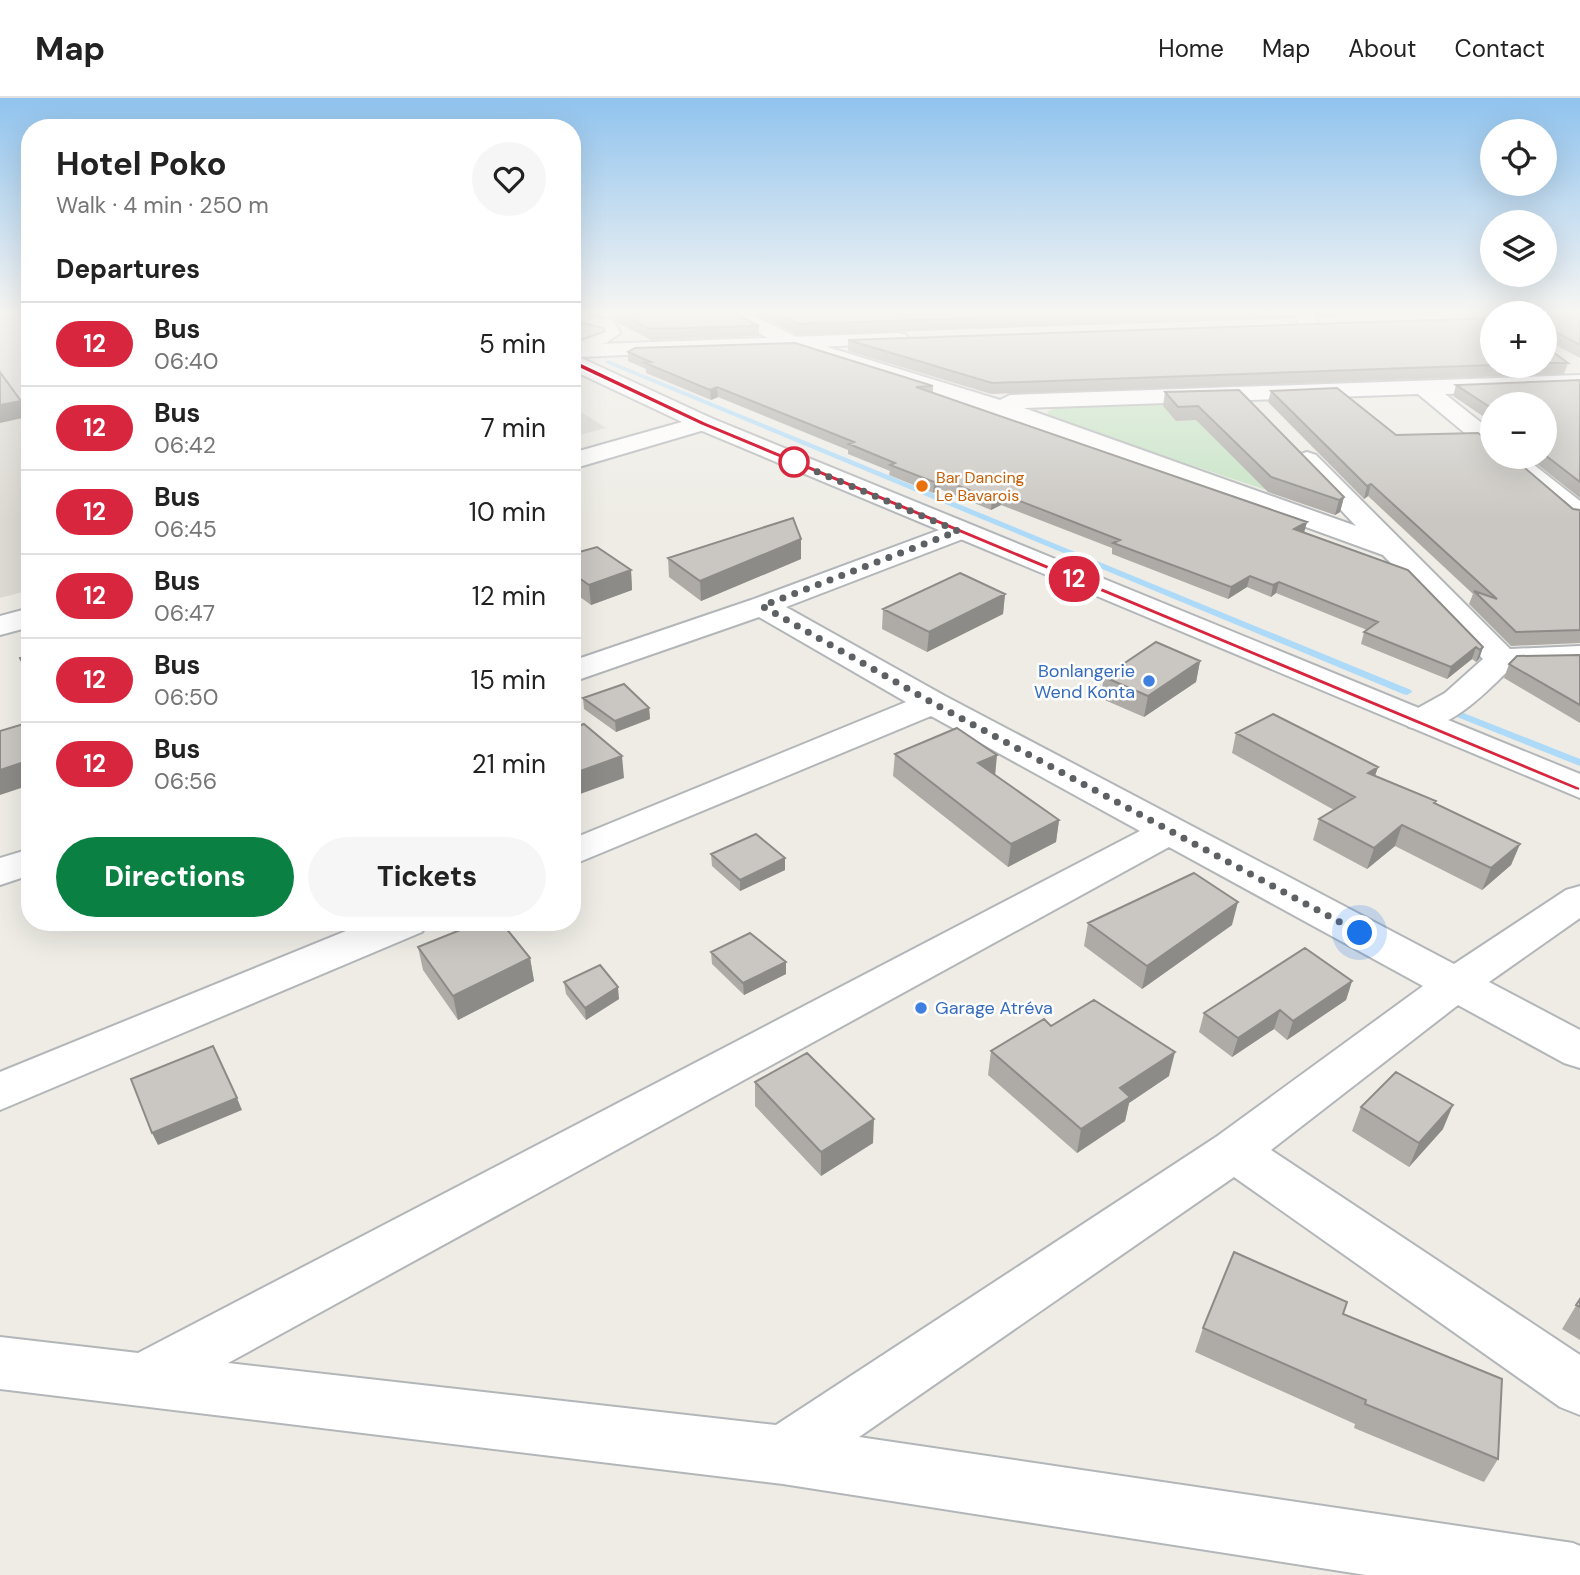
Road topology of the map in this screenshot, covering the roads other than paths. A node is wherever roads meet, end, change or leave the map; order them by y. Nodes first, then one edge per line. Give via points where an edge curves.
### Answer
1 (628, 381) edge
2 (916, 381) edge
3 (1491, 381) edge
4 (1424, 388) junction
5 (1244, 395) junction
6 (987, 403) junction
7 (1263, 415) edge
8 (703, 424) junction
9 (1480, 433) edge
10 (1291, 443) edge
11 (581, 458) edge
12 (1524, 469) edge
13 (1580, 514) edge
14 (958, 531) junction
15 (1393, 549) junction
16 (762, 606) junction
17 (21, 620) edge
18 (0, 626) edge
19 (1580, 656) edge
20 (1502, 659) junction
21 (581, 669) edge
22 (933, 703) junction
23 (1421, 720) junction
24 (1580, 787) edge
25 (1168, 831) junction
26 (581, 849) edge
27 (21, 864) edge
28 (0, 872) edge
29 (1580, 899) edge
30 (385, 931) edge
31 (1455, 985) junction
32 (1580, 1051) edge
33 (0, 1092) edge
34 (1234, 1151) junction
35 (0, 1363) edge
36 (140, 1381) junction
37 (1580, 1388) edge
38 (783, 1455) junction
39 (1573, 1575) edge

1 - 8 street
2 - 6 street
3 - 4 street
4 - 5 street
4 - 9 street
5 - 6 street
5 - 7 street
6 - 15 street
8 - 11 street
8 - 14 street
10 - 15 street
12 - 13 street
14 - 16 street
14 - 23 street
15 - 20 street
16 - 21 street
16 - 22 street
17 - 18 street
19 - 20 street
20 - 23 street via 1457,700
22 - 25 street
22 - 26 street
23 - 24 street
25 - 31 street
25 - 36 street
27 - 28 street
29 - 31 street
30 - 33 street
31 - 32 street
31 - 34 street
34 - 37 street
34 - 38 street
35 - 36 street
36 - 38 street
38 - 39 street

